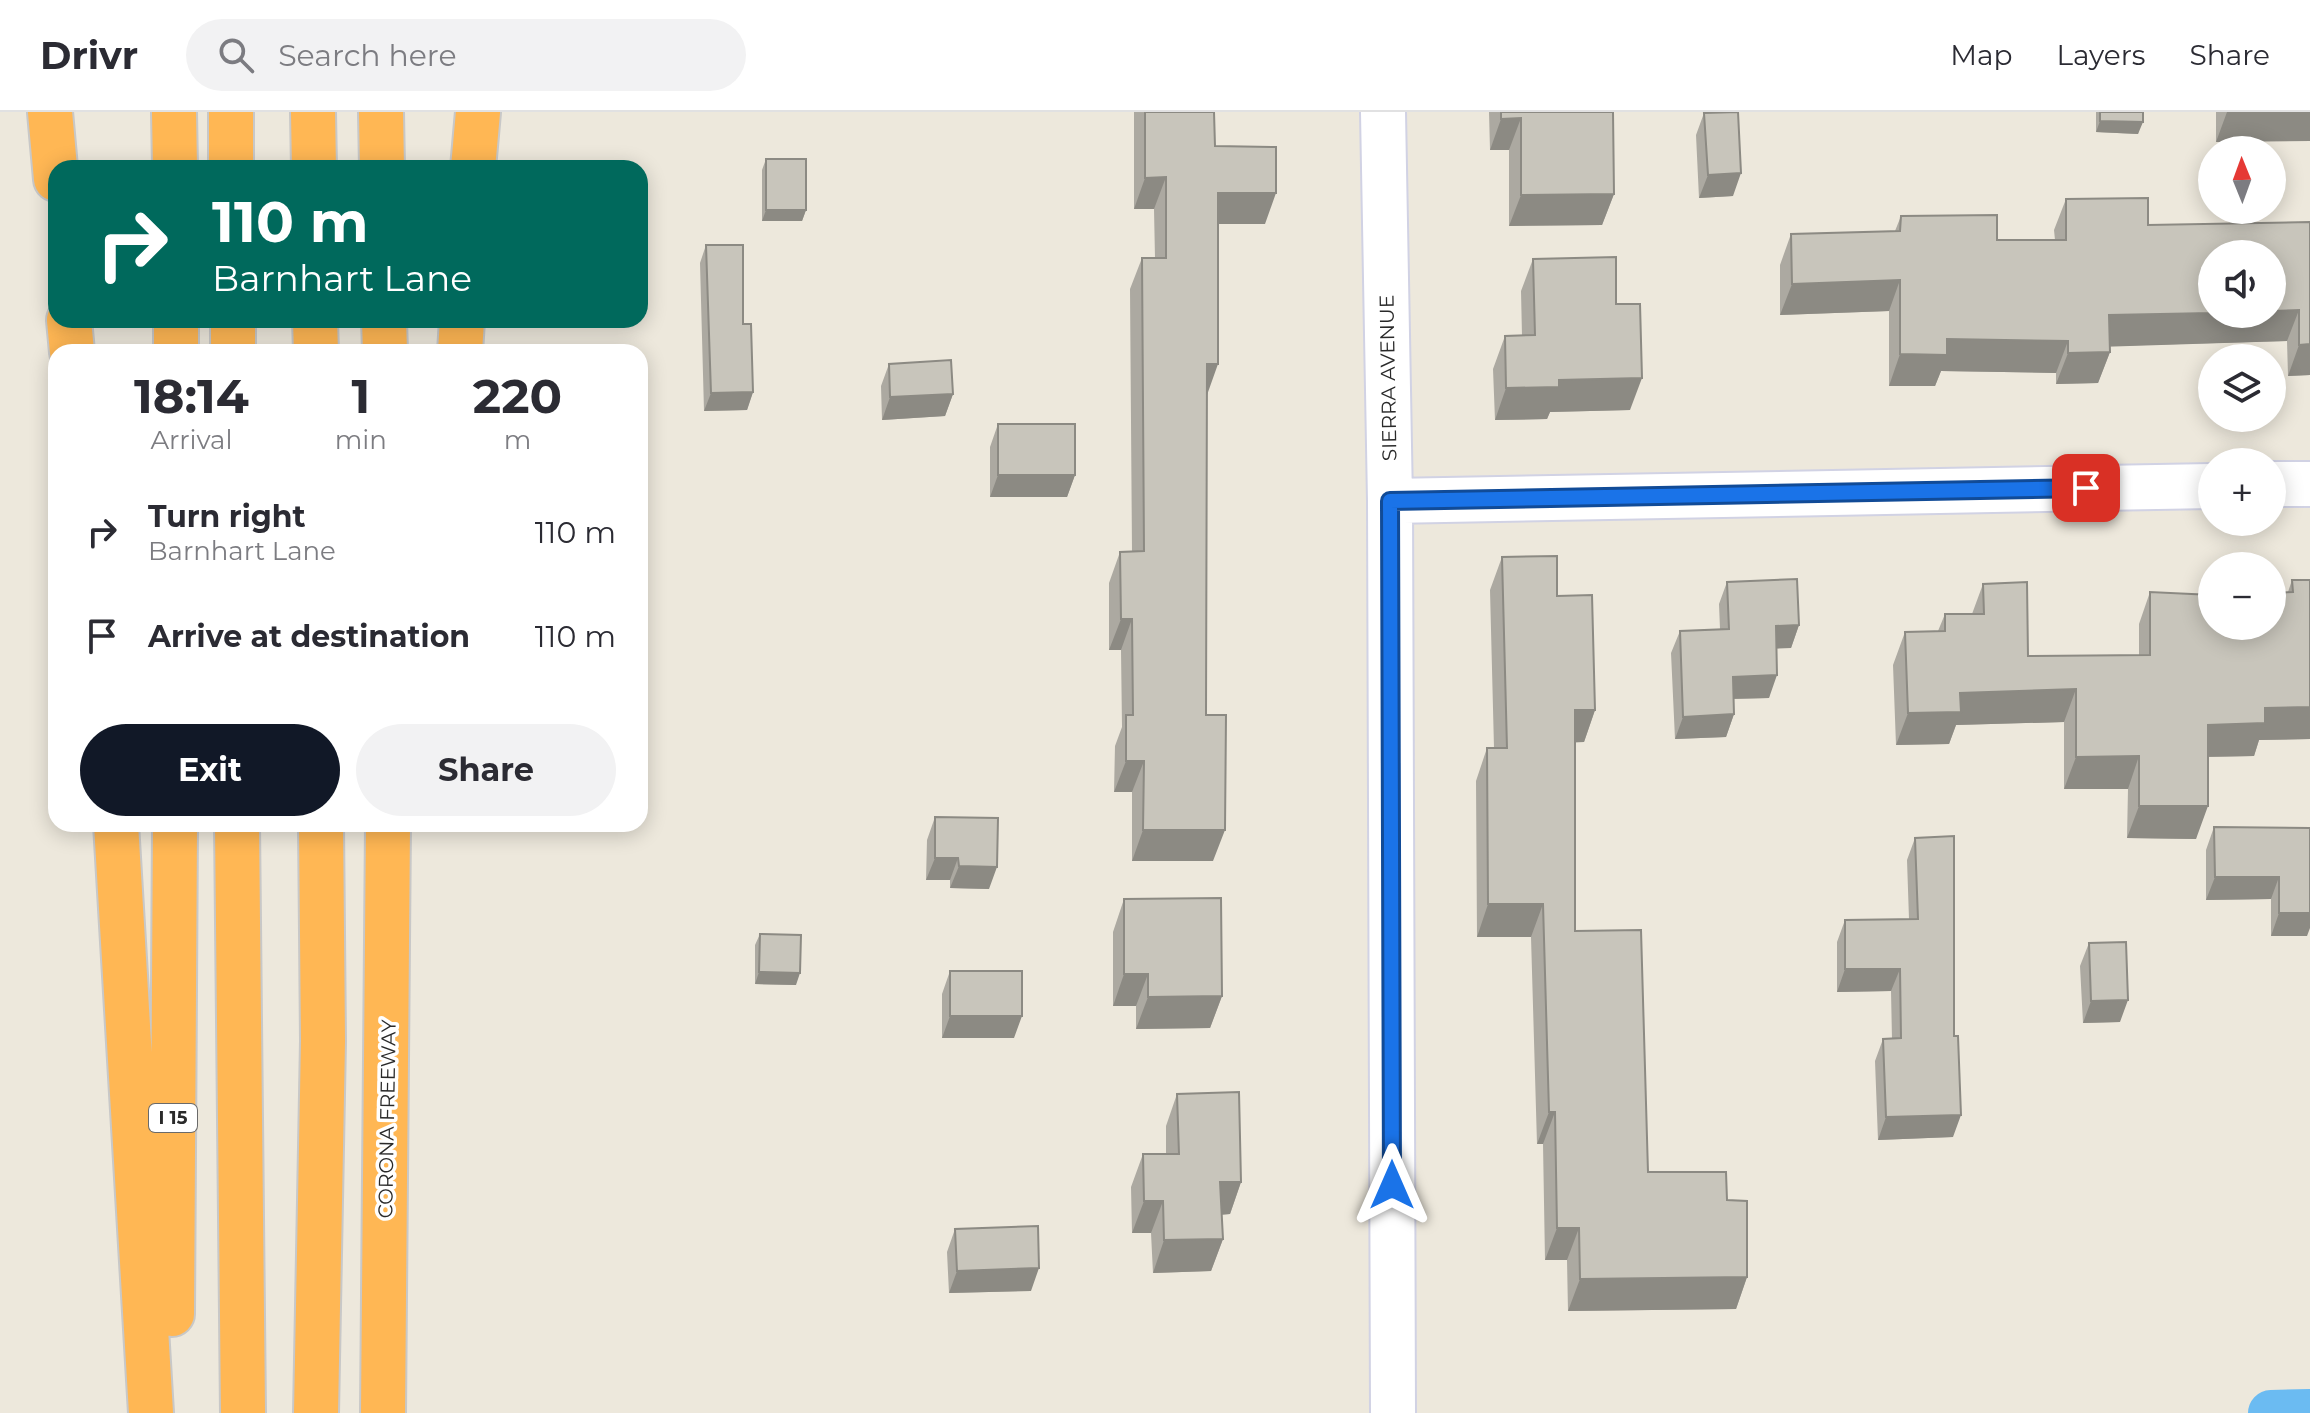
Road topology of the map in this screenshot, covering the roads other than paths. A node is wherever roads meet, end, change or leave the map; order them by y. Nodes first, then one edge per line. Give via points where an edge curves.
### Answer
1 (50, 112) edge
2 (174, 112) edge
3 (231, 112) edge
4 (313, 112) edge
5 (381, 112) edge
6 (478, 112) edge
7 (1383, 112) edge
8 (54, 160) edge
9 (175, 160) edge
10 (231, 160) edge
11 (314, 160) edge
12 (382, 160) edge
13 (474, 160) edge
14 (2286, 484) edge
15 (2310, 484) edge
16 (2198, 486) edge
17 (1390, 501) junction
18 (116, 832) edge
19 (175, 832) edge
20 (237, 832) edge
21 (321, 832) edge
22 (388, 832) edge
23 (409, 832) edge
24 (389, 949) junction
25 (1392, 1392) edge
26 (151, 1413) edge
27 (171, 1413) edge
28 (243, 1413) edge
29 (316, 1413) edge
30 (383, 1413) edge

1 - 8 highway
2 - 9 highway
3 - 10 highway
4 - 11 highway
5 - 12 highway
6 - 13 highway
7 - 17 street, SIERRA AVENUE
14 - 15 street
16 - 17 street
17 - 25 street, SIERRA AVENUE
18 - 26 highway
19 - 27 highway, I 15
20 - 28 highway
21 - 29 highway
22 - 24 highway, CORONA FREEWAY
23 - 24 highway
24 - 30 highway, CORONA FREEWAY

